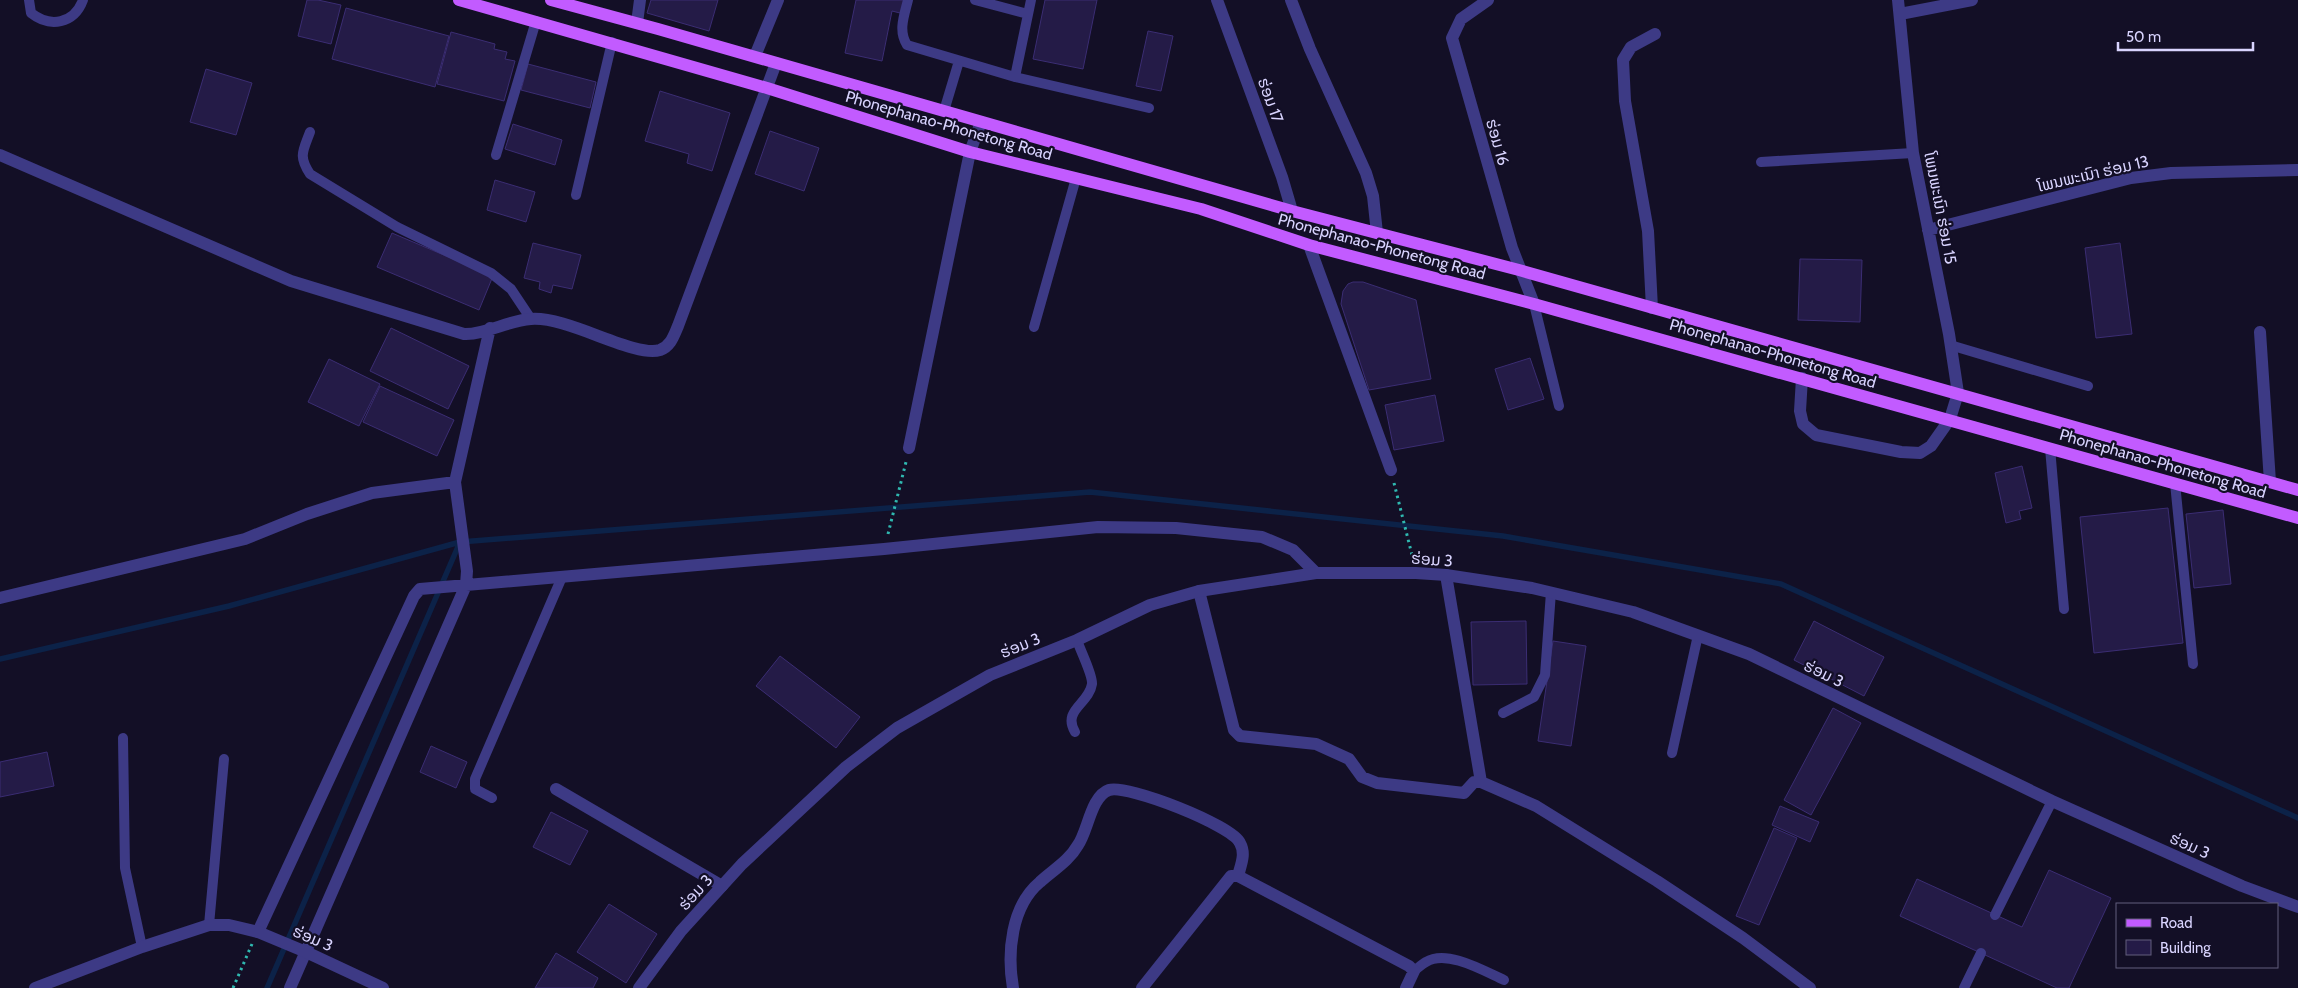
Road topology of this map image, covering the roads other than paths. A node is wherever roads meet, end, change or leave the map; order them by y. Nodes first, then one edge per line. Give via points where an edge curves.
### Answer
1 (29, 0) edge
2 (83, 0) edge
3 (459, 0) edge
4 (551, 0) edge
5 (640, 0) edge
6 (778, 0) edge
7 (908, 0) edge
8 (975, 0) edge
9 (1031, 0) edge
10 (1217, 0) edge
11 (1291, 0) edge
12 (1488, 0) edge
13 (1898, 0) edge
14 (1972, 0) edge
15 (1028, 14) junction
16 (1900, 14) junction
17 (536, 21) junction
18 (638, 23) junction
19 (1655, 34) dead end
20 (612, 42) junction
21 (755, 56) junction
22 (959, 61) junction
23 (776, 63) junction
24 (1015, 77) junction
25 (768, 88) junction
26 (1149, 108) dead end
27 (944, 111) junction
28 (981, 122) junction
29 (310, 132) dead end
30 (970, 152) junction
31 (1913, 153) junction
32 (0, 155) edge
33 (496, 155) dead end
34 (1762, 162) dead end
35 (2298, 170) edge
36 (1076, 178) junction
37 (1208, 186) junction
38 (576, 195) dead end
39 (1201, 209) junction
40 (1292, 211) junction
41 (1928, 230) junction
42 (1377, 233) junction
43 (1309, 245) junction
44 (1519, 270) junction
45 (1534, 304) junction
46 (1652, 308) junction
47 (531, 319) junction
48 (1034, 327) dead end
49 (490, 328) junction
50 (2260, 332) dead end
51 (1950, 345) junction
52 (1802, 378) junction
53 (2088, 386) dead end
54 (1958, 392) junction
55 (1559, 406) dead end
56 (1950, 419) junction
57 (909, 448) road end
58 (2050, 448) junction
59 (1391, 470) road end
60 (2270, 482) junction
61 (2175, 483) junction
62 (457, 487) junction
63 (2298, 490) edge
64 (2298, 518) edge
65 (1316, 573) junction
66 (1446, 575) junction
67 (562, 577) junction
68 (466, 585) junction
69 (1200, 591) junction
70 (1551, 592) junction
71 (0, 598) edge
72 (2064, 609) dead end
73 (1698, 635) junction
74 (1077, 640) junction
75 (2193, 664) dead end
76 (1503, 712) dead end
77 (1075, 732) dead end
78 (122, 738) dead end
79 (1672, 753) dead end
80 (224, 759) dead end
81 (1481, 782) junction
82 (556, 788) dead end
83 (492, 798) dead end
84 (2052, 801) junction
85 (1238, 876) junction
86 (722, 886) junction
87 (2298, 907) edge
88 (1995, 915) dead end
89 (209, 925) junction
90 (260, 933) junction
91 (142, 947) junction
92 (303, 950) junction
93 (1981, 953) dead end
94 (1414, 972) junction
95 (1504, 980) dead end
96 (50, 985) edge
97 (34, 988) edge
98 (290, 988) edge
99 (383, 988) edge
100 (639, 988) edge
101 (1013, 988) edge
102 (1142, 988) edge
103 (1406, 988) edge
104 (1810, 988) edge
105 (1964, 988) edge

1 - 2 lane via 31,13 38,19 60,23 71,17
3 - 17 main road, Phonephanao-Phonetong Road
4 - 18 main road, Phonephanao-Phonetong Road
5 - 18 street
6 - 21 street
7 - 22 lane via 901,28 907,45
8 - 15 lane
9 - 15 lane
10 - 40 street, ຮ່ອມ 17
11 - 42 street via 1366,173 1373,196
12 - 44 street, ຮ່ອມ 16 via 1462,19 1452,38
13 - 16 street, ໂພນພະເນົາ ຮ່ອມ 15
14 - 16 street
15 - 24 lane
16 - 31 street, ໂພນພະເນົາ ຮ່ອມ 15
17 - 20 main road, Phonephanao-Phonetong Road
17 - 33 lane
18 - 21 main road, Phonephanao-Phonetong Road
19 - 46 street via 1631,47 1623,60 1625,101 1648,231
20 - 25 main road, Phonephanao-Phonetong Road
20 - 38 lane
21 - 23 main road, Phonephanao-Phonetong Road
22 - 24 lane
22 - 27 lane
23 - 25 street
23 - 27 main road, Phonephanao-Phonetong Road
24 - 26 lane
25 - 30 main road, Phonephanao-Phonetong Road
25 - 47 street via 678,326 667,346 660,350 641,350 565,322
27 - 28 main road, Phonephanao-Phonetong Road
28 - 30 street
28 - 37 main road, Phonephanao-Phonetong Road
29 - 47 lane via 301,155 310,174 397,227 492,273 511,290
30 - 36 main road, Phonephanao-Phonetong Road
30 - 57 street
31 - 34 lane
31 - 41 street, ໂພນພະເນົາ ຮ່ອມ 15
32 - 49 street via 291,281 464,334 474,335
35 - 41 street, ໂພນພະເນົາ ຮ່ອມ 13 via 2171,173 2131,178
36 - 39 main road, Phonephanao-Phonetong Road
36 - 48 lane
37 - 39 main road
37 - 40 main road, Phonephanao-Phonetong Road
39 - 43 main road, Phonephanao-Phonetong Road
40 - 42 main road, Phonephanao-Phonetong Road
41 - 51 street, ໂພນພະເນົາ ຮ່ອມ 15
42 - 44 main road, Phonephanao-Phonetong Road
43 - 45 main road, Phonephanao-Phonetong Road
43 - 59 street
44 - 45 street, ຮ່ອມ 16
44 - 46 main road, Phonephanao-Phonetong Road
45 - 52 main road, Phonephanao-Phonetong Road
45 - 55 lane
46 - 54 main road, Phonephanao-Phonetong Road
47 - 49 street
49 - 62 street
50 - 60 street
51 - 53 lane
51 - 54 street, ໂພນພະເນົາ ຮ່ອມ 15
52 - 56 main road, Phonephanao-Phonetong Road
52 - 56 street, ໂພນພະເນົາ ຮ່ອມ 15 via 1800,411 1803,424 1816,436 1920,453 1931,446
54 - 56 street, ໂພນພະເນົາ ຮ່ອມ 15
54 - 60 main road, Phonephanao-Phonetong Road
56 - 58 main road, Phonephanao-Phonetong Road
58 - 61 main road, Phonephanao-Phonetong Road
58 - 72 lane
60 - 63 main road, Phonephanao-Phonetong Road
61 - 64 main road, Phonephanao-Phonetong Road
61 - 75 lane
62 - 68 street
62 - 71 street via 372,493 307,514 245,540
65 - 66 street, ຮ່ອມ 3
65 - 67 street via 1293,550 1262,537 1176,528 1098,527
65 - 69 street, ຮ່ອມ 3
66 - 70 street, ຮ່ອມ 3
66 - 81 street
67 - 68 street
67 - 83 lane via 475,779 475,789
68 - 90 street via 428,587 420,589 414,596
68 - 92 street
69 - 74 street, ຮ່ອມ 3 via 1150,605
69 - 81 street via 1234,730 1240,736 1316,744 1349,759 1362,777 1377,783 1464,793 1474,782
70 - 73 street, ຮ່ອມ 3 via 1633,612
70 - 76 lane via 1545,675 1534,697
73 - 79 lane
73 - 84 street, ຮ່ອມ 3 via 1749,654
74 - 77 lane via 1092,683 1071,717
74 - 86 street, ຮ່ອມ 3 via 990,675 897,728 846,767
78 - 91 lane via 125,868
80 - 89 lane
81 - 104 street via 1536,806 1656,881 1743,938
82 - 86 street
84 - 87 street, ຮ່ອມ 3 via 2242,886
84 - 88 lane
85 - 94 street via 1409,966
85 - 101 street via 1244,856 1240,842 1229,830 1209,819 1138,794 1110,789 1098,799 1079,845 1038,883 1021,907 1011,939
85 - 102 street via 1231,876
86 - 100 street, ຮ່ອມ 3 via 681,931
89 - 90 street, ຮ່ອມ 3 via 230,925
89 - 91 street
90 - 92 street, ຮ່ອມ 3
91 - 96 street
92 - 98 street
92 - 99 street, ຮ່ອມ 3
93 - 105 lane
94 - 95 lane via 1428,960 1442,958 1459,960
94 - 103 street
96 - 97 street

